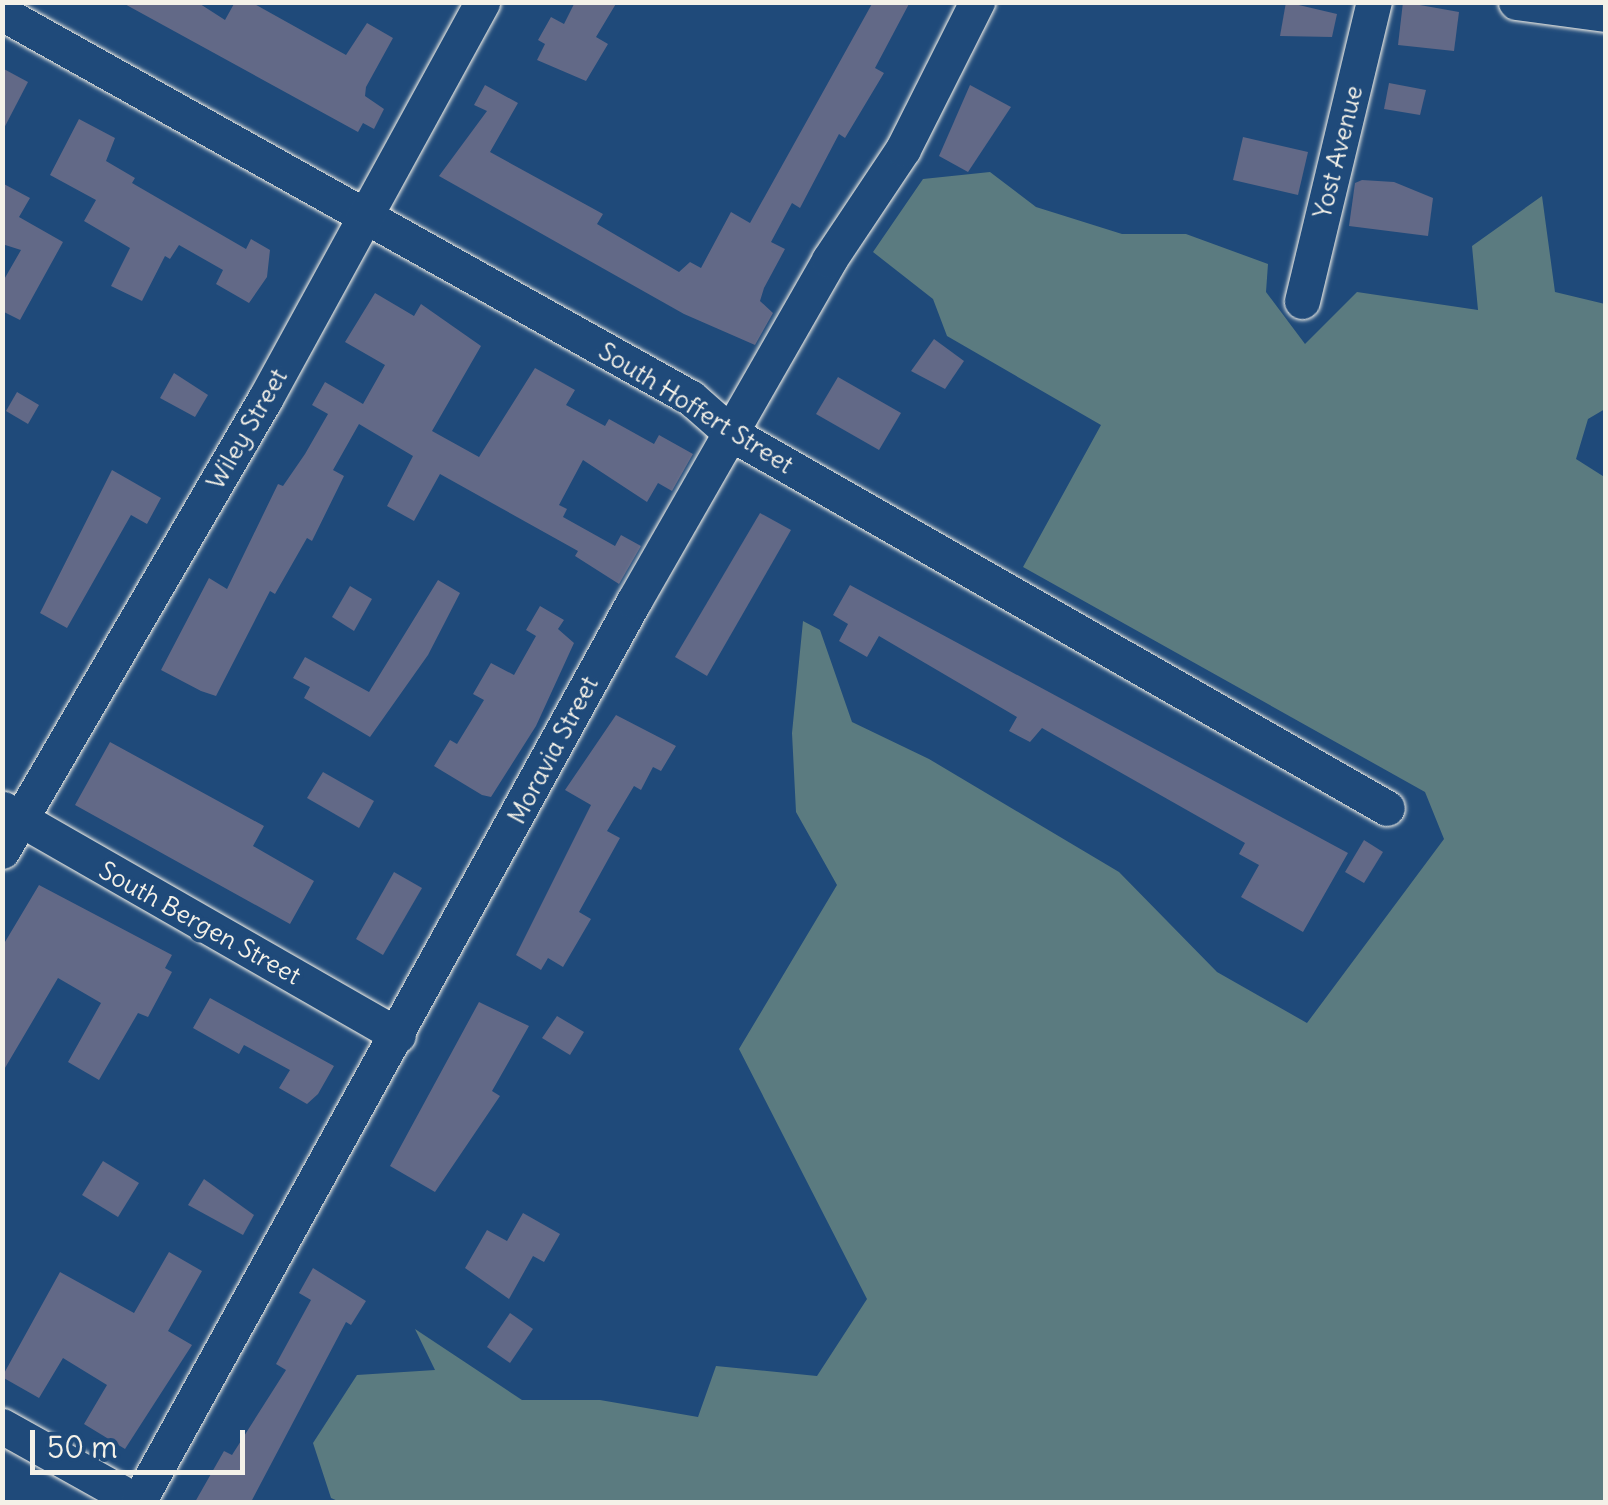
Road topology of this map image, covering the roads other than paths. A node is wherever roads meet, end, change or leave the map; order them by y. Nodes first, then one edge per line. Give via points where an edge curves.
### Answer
1 (482, 2) edge
2 (977, 2) edge
3 (1374, 2) edge
4 (1516, 2) edge
5 (2, 12) edge
6 (1606, 14) edge
7 (366, 214) junction
8 (1302, 301) dead end
9 (732, 434) junction
10 (1387, 808) dead end
11 (11, 814) edge
12 (2, 851) edge
13 (398, 1035) junction
14 (2, 1426) edge
15 (138, 1502) edge

1 - 7 street, Wiley Street
2 - 9 street, Moravia Street via 903,149 829,260
3 - 8 street, Yost Avenue
4 - 6 street
5 - 7 street, South Hoffert Street
7 - 9 street, South Hoffert Street via 691,398
7 - 11 street, Wiley Street
9 - 10 street, South Hoffert Street
9 - 13 street, Moravia Street
11 - 12 street, Wiley Street
11 - 13 street, South Bergen Street
13 - 15 street, Moravia Street
14 - 15 street

